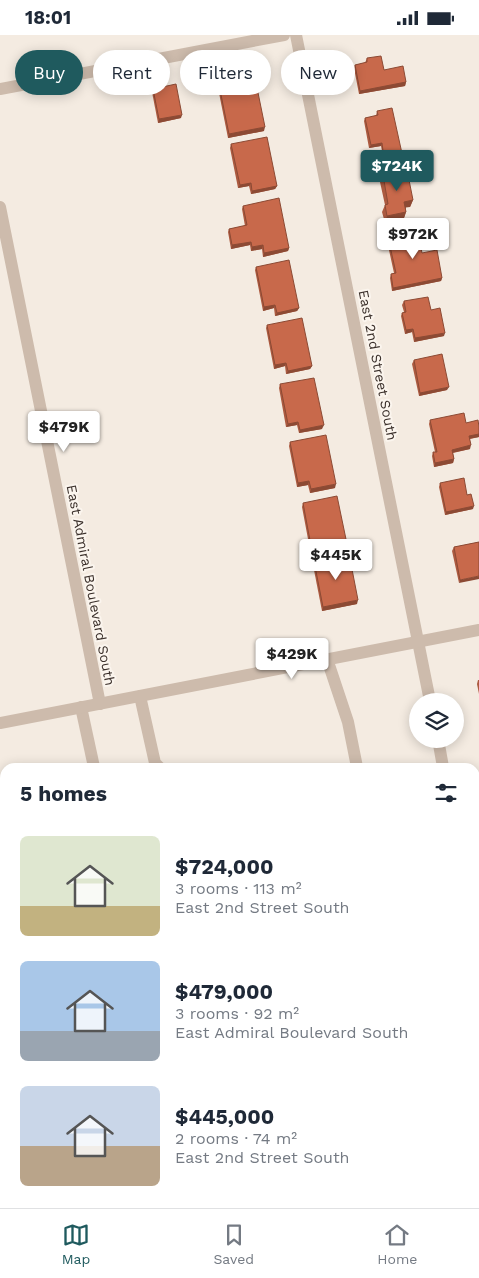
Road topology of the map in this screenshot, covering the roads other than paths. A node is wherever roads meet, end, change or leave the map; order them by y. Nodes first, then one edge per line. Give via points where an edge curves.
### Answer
1 (284, 35) edge
2 (296, 35) edge
3 (0, 89) edge
4 (0, 207) edge
5 (479, 629) edge
6 (418, 641) junction
7 (327, 659) junction
8 (428, 693) edge
9 (140, 696) junction
10 (100, 704) junction
11 (82, 707) junction
12 (0, 723) edge
13 (440, 748) edge
14 (93, 763) edge
15 (155, 763) edge
16 (356, 763) edge
17 (442, 763) edge

1 - 3 street
2 - 6 street, East 2nd Street South
4 - 10 street, East Admiral Boulevard South
5 - 6 street
6 - 7 street
6 - 8 street, East 2nd Street South
7 - 9 street
7 - 16 street via 348,722
9 - 10 street
9 - 15 street
10 - 11 street
11 - 12 street
11 - 14 street
13 - 17 street

